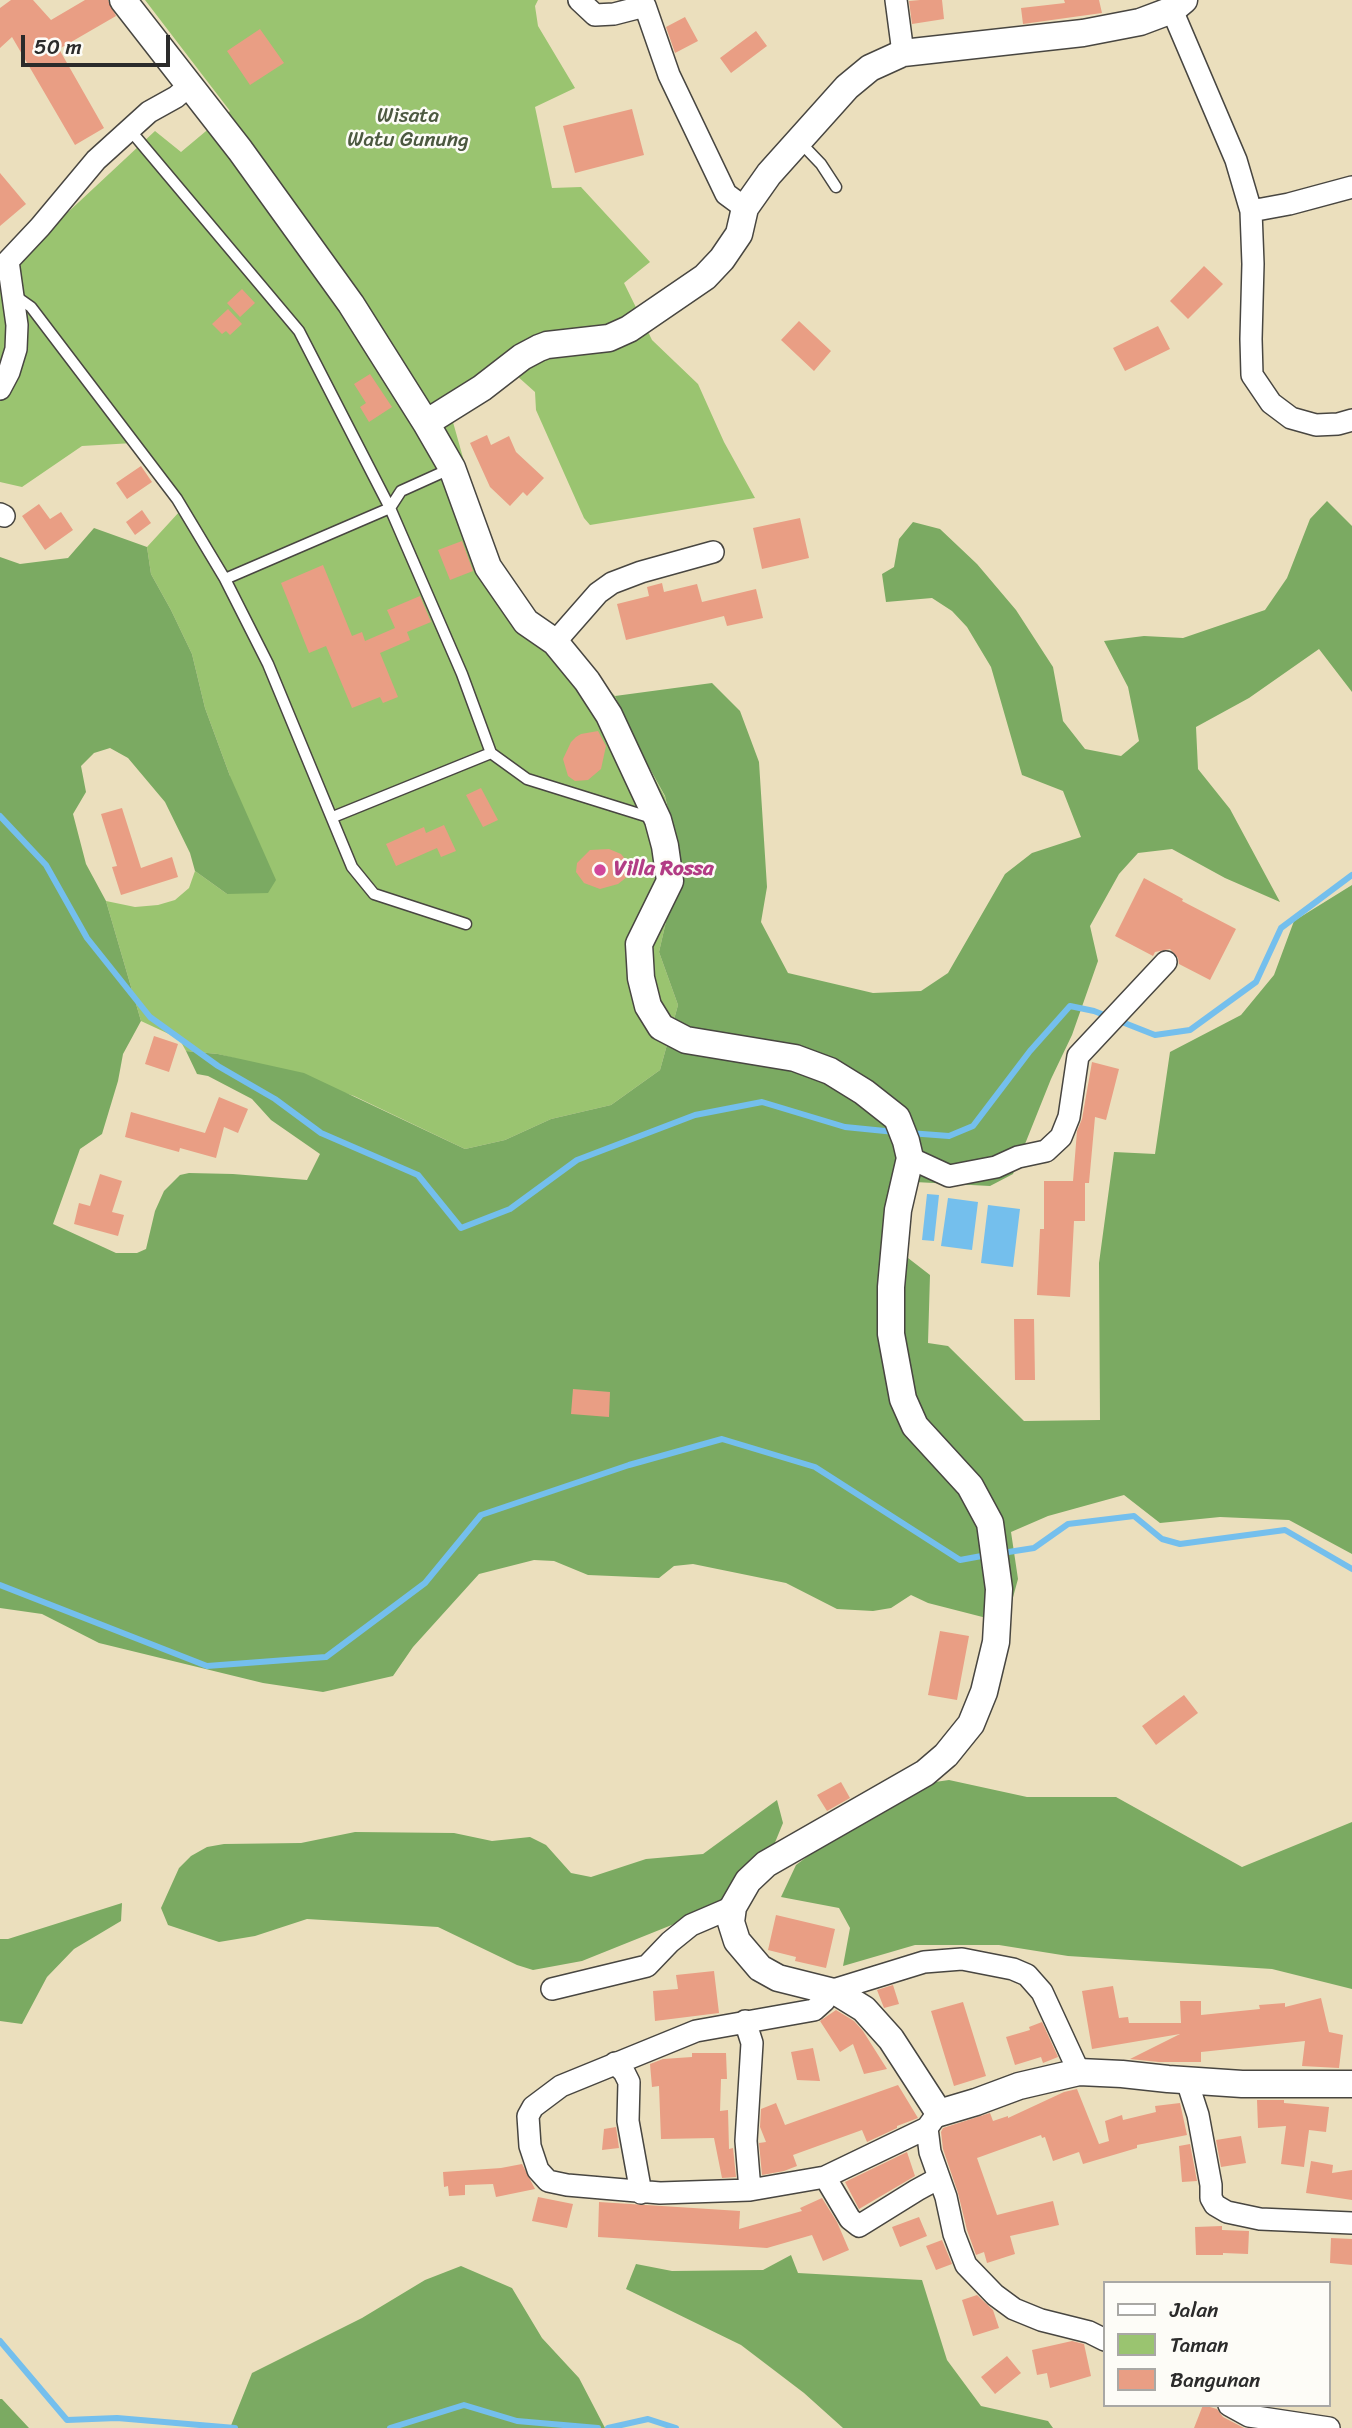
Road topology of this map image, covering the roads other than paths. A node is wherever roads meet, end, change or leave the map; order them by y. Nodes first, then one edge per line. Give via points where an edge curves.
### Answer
1 (123, 0) edge
2 (579, 0) edge
3 (896, 0) edge
4 (651, 3) edge
5 (1178, 5) edge
6 (903, 53) junction
7 (190, 85) junction
8 (130, 130) junction
9 (799, 141) junction
10 (836, 187) dead end
11 (1352, 187) edge
12 (744, 208) junction
13 (1251, 211) junction
14 (11, 292) junction
15 (0, 389) edge
16 (1352, 420) edge
17 (426, 423) junction
18 (452, 468) junction
19 (390, 508) junction
20 (713, 552) dead end
21 (225, 579) junction
22 (555, 642) junction
23 (491, 753) junction
24 (333, 817) junction
25 (658, 820) junction
26 (466, 924) dead end
27 (1166, 962) dead end
28 (904, 1139) junction
29 (733, 1908) junction
30 (552, 1989) dead end
31 (830, 1992) junction
32 (745, 2021) junction
33 (615, 2063) junction
34 (1079, 2072) junction
35 (1187, 2081) junction
36 (1352, 2084) edge
37 (933, 2120) junction
38 (825, 2177) junction
39 (939, 2178) junction
40 (750, 2190) junction
41 (641, 2193) junction
42 (1352, 2223) edge
43 (1104, 2340) edge
44 (1233, 2407) edge
45 (1329, 2428) edge

1 - 7 street
2 - 4 street via 595,15
3 - 6 street
4 - 12 street via 669,75 726,194
5 - 6 street via 1140,22 1083,33
5 - 13 street
6 - 9 street via 870,68 847,87
7 - 8 street
7 - 17 street via 351,304
8 - 14 street via 96,160 8,261
8 - 19 lane via 299,331
9 - 10 lane
9 - 12 street
11 - 13 street
12 - 17 street via 739,234 705,277 629,329 609,338 539,348
13 - 16 street via 1252,375 1270,402 1290,418 1316,425
14 - 15 street via 16,349
14 - 21 lane via 31,307 177,499
17 - 18 street
18 - 19 lane via 401,491
18 - 22 street via 488,567 526,622
19 - 21 lane
19 - 23 lane
20 - 22 street via 612,583
21 - 24 lane via 268,664
22 - 25 street via 609,715
23 - 24 lane
23 - 25 lane via 527,779
24 - 26 lane via 352,867 374,894
25 - 28 street via 670,881 639,944 648,1006 662,1027 687,1040 795,1058 830,1072 864,1092
27 - 28 street via 1077,1056 1069,1118 1061,1136 1046,1151 949,1176
28 - 29 street via 891,1334 903,1399 915,1426 970,1486 990,1523 999,1589 996,1642 971,1724 946,1755 925,1773 766,1864 748,1881
29 - 30 street via 691,1925 647,1966
29 - 31 street via 737,1941 760,1968 778,1978
31 - 32 street via 814,2010
31 - 34 street via 924,1962 962,1959 1013,1969 1027,1975 1041,1992
31 - 37 street via 864,2009 891,2039
32 - 33 street via 696,2031
32 - 40 street via 752,2043 746,2141
33 - 41 street via 629,2082 628,2121
33 - 41 street via 561,2086 533,2107 528,2116 530,2146 538,2170 548,2180
34 - 35 street
34 - 37 street via 1019,2086
35 - 36 street
35 - 42 street via 1215,2204 1227,2212 1260,2219
37 - 38 street
37 - 39 street via 930,2152
38 - 39 street via 859,2226
38 - 40 street
39 - 43 street via 966,2266 995,2295 1014,2309
40 - 41 street
44 - 45 street via 1250,2416

